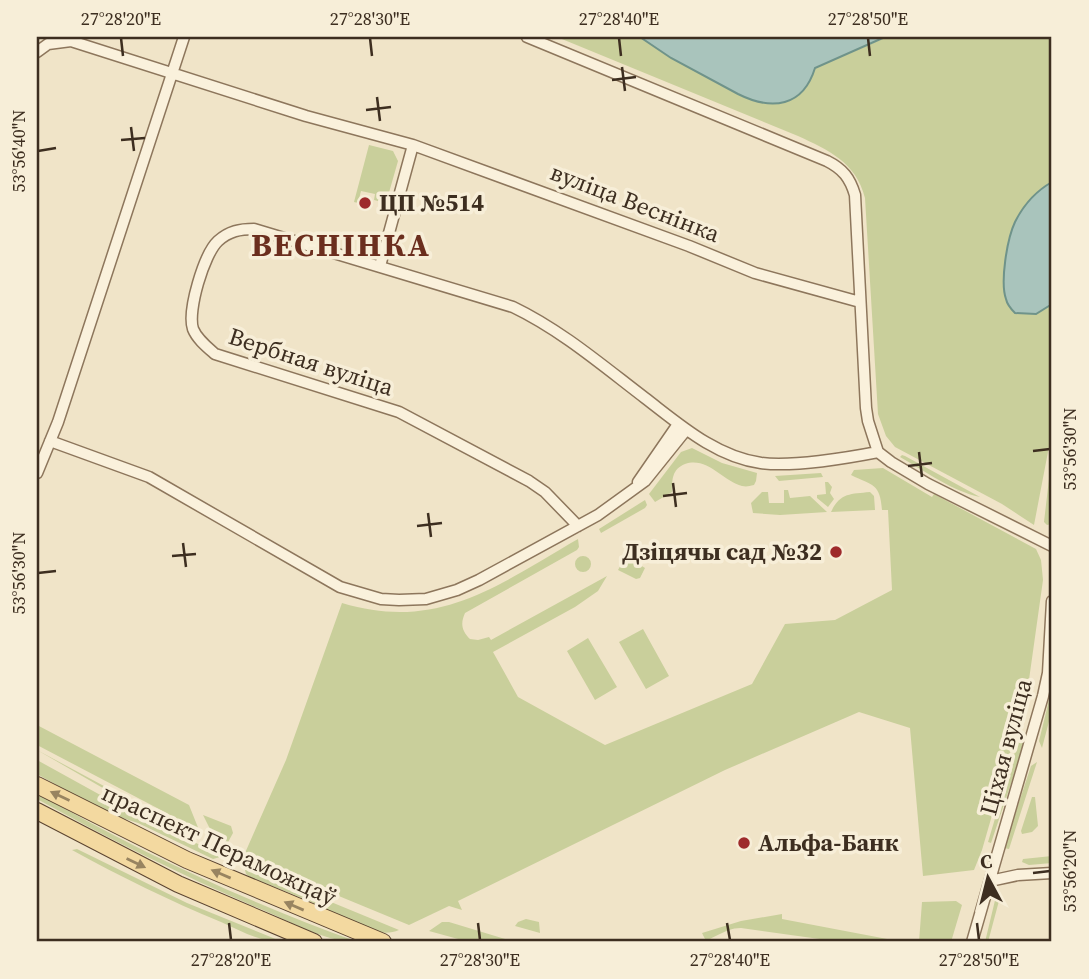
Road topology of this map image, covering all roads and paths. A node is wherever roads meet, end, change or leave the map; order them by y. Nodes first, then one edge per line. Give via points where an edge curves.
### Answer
1 (184, 37) edge
2 (527, 37) edge
3 (37, 52) edge
4 (172, 72) junction
5 (413, 145) junction
6 (380, 266) junction
7 (860, 302) junction
8 (682, 427) junction
9 (50, 441) junction
10 (878, 452) junction
11 (37, 472) edge
12 (578, 526) junction
13 (1052, 546) edge
14 (1052, 601) edge
15 (37, 785) edge
16 (37, 811) edge
17 (1052, 873) edge
18 (990, 881) junction
19 (314, 942) edge
20 (383, 942) edge
21 (972, 942) edge

1 - 4 street
2 - 7 street via 838,166 855,195
3 - 4 street, вуліца Веснінка via 48,44 71,41
4 - 5 street, вуліца Веснінка
4 - 9 street
5 - 6 street
5 - 7 street, вуліца Веснінка via 755,273
6 - 8 street, Вербная вуліца via 544,321
6 - 12 street, Вербная вуліца via 254,229 235,231 217,242 208,256 191,309 193,328 215,354 416,420 529,481
7 - 10 street via 866,408
8 - 10 street, Вербная вуліца via 728,454 761,463
8 - 12 street via 635,487
9 - 11 street
9 - 12 street via 149,477 340,587 381,599 426,599 457,590
10 - 13 street via 928,484
14 - 18 street, Ціхая вуліца via 1044,695
20 -> 15 main road, праспект Пераможцаў via 187,860
16 -> 19 main road, праспект Пераможцаў via 178,884
17 - 18 street
18 - 21 street, Ціхая вуліца

